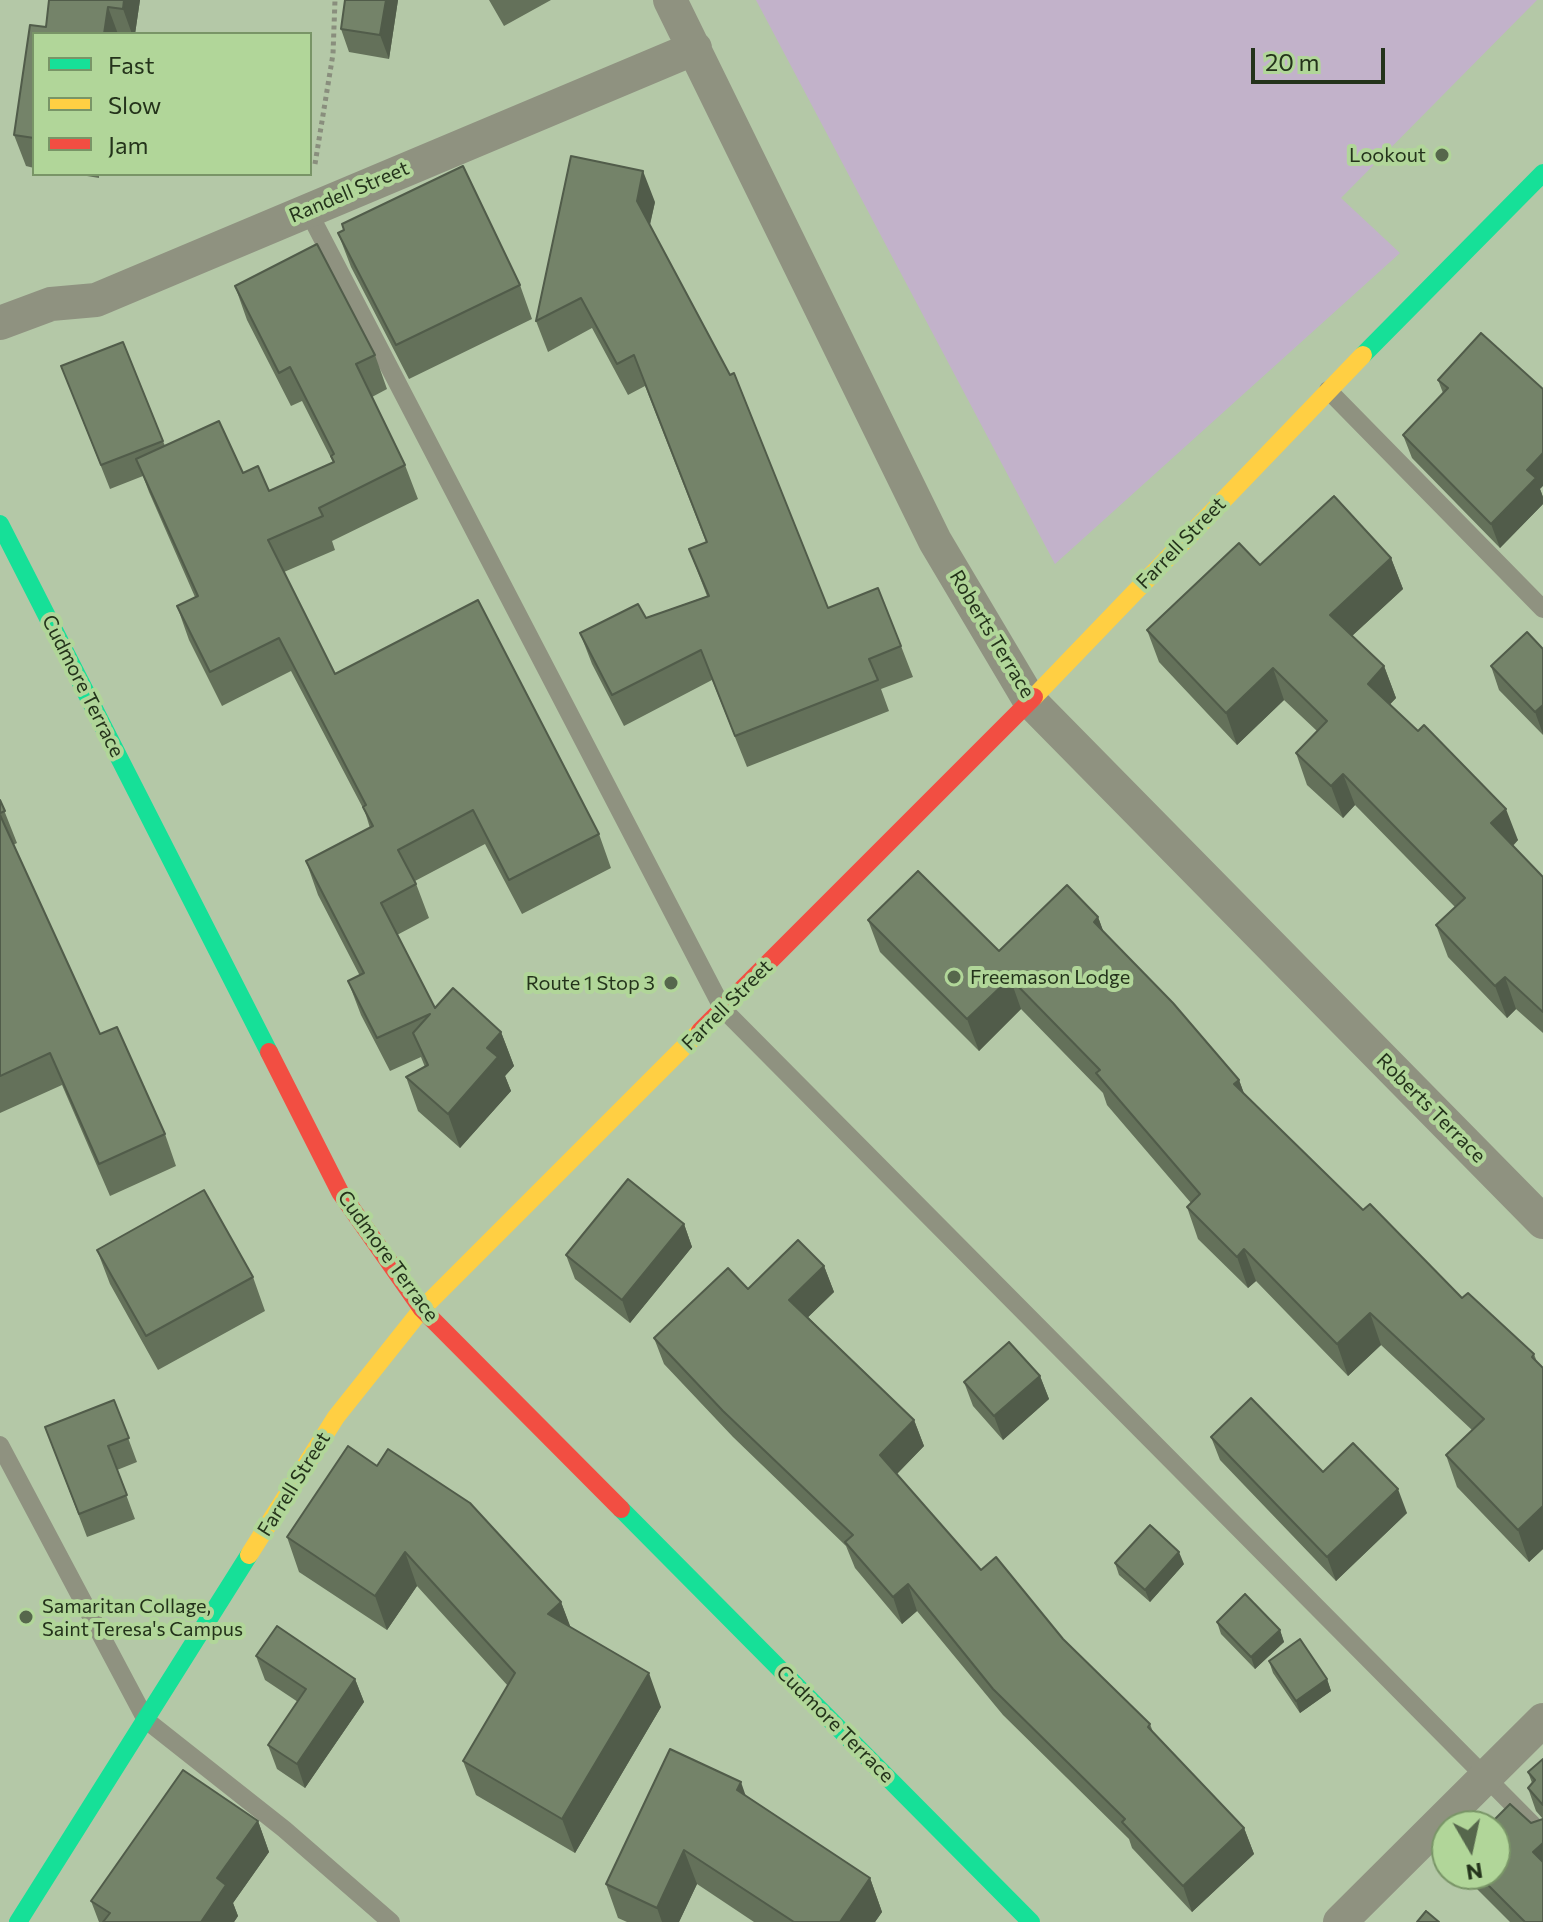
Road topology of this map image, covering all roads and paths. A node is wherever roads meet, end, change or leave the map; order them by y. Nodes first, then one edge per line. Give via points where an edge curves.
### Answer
1 (335, 0) edge
2 (670, 0) edge
3 (695, 48) junction
4 (1543, 173) edge
5 (307, 209) junction
6 (0, 323) edge
7 (1328, 390) junction
8 (0, 524) edge
9 (1543, 609) edge
10 (1030, 701) junction
11 (723, 1009) junction
12 (1543, 1222) edge
13 (422, 1309) junction
14 (0, 1445) edge
15 (146, 1720) junction
16 (1543, 1720) edge
17 (1485, 1778) junction
18 (1543, 1835) edge
19 (18, 1922) edge
20 (391, 1922) edge
21 (1031, 1922) edge
22 (1340, 1922) edge

1 - 5 path via 333,54
2 - 3 street, Roberts Terrace
3 - 5 street, Randell Street
3 - 10 street, Roberts Terrace via 935,541
4 - 7 main road, Farrell Street
5 - 6 street, Randell Street via 96,300 51,304
5 - 11 lane
7 - 9 lane
7 - 10 main road, Farrell Street
8 - 13 main road, Cudmore Terrace via 340,1192
10 - 11 main road, Farrell Street
10 - 12 street, Roberts Terrace
11 - 13 main road, Farrell Street
11 - 17 lane
13 - 15 main road, Farrell Street via 336,1417
13 - 21 main road, Cudmore Terrace
14 - 15 lane
15 - 19 main road, Farrell Street
15 - 20 lane
16 - 17 street
17 - 18 lane
17 - 22 street

